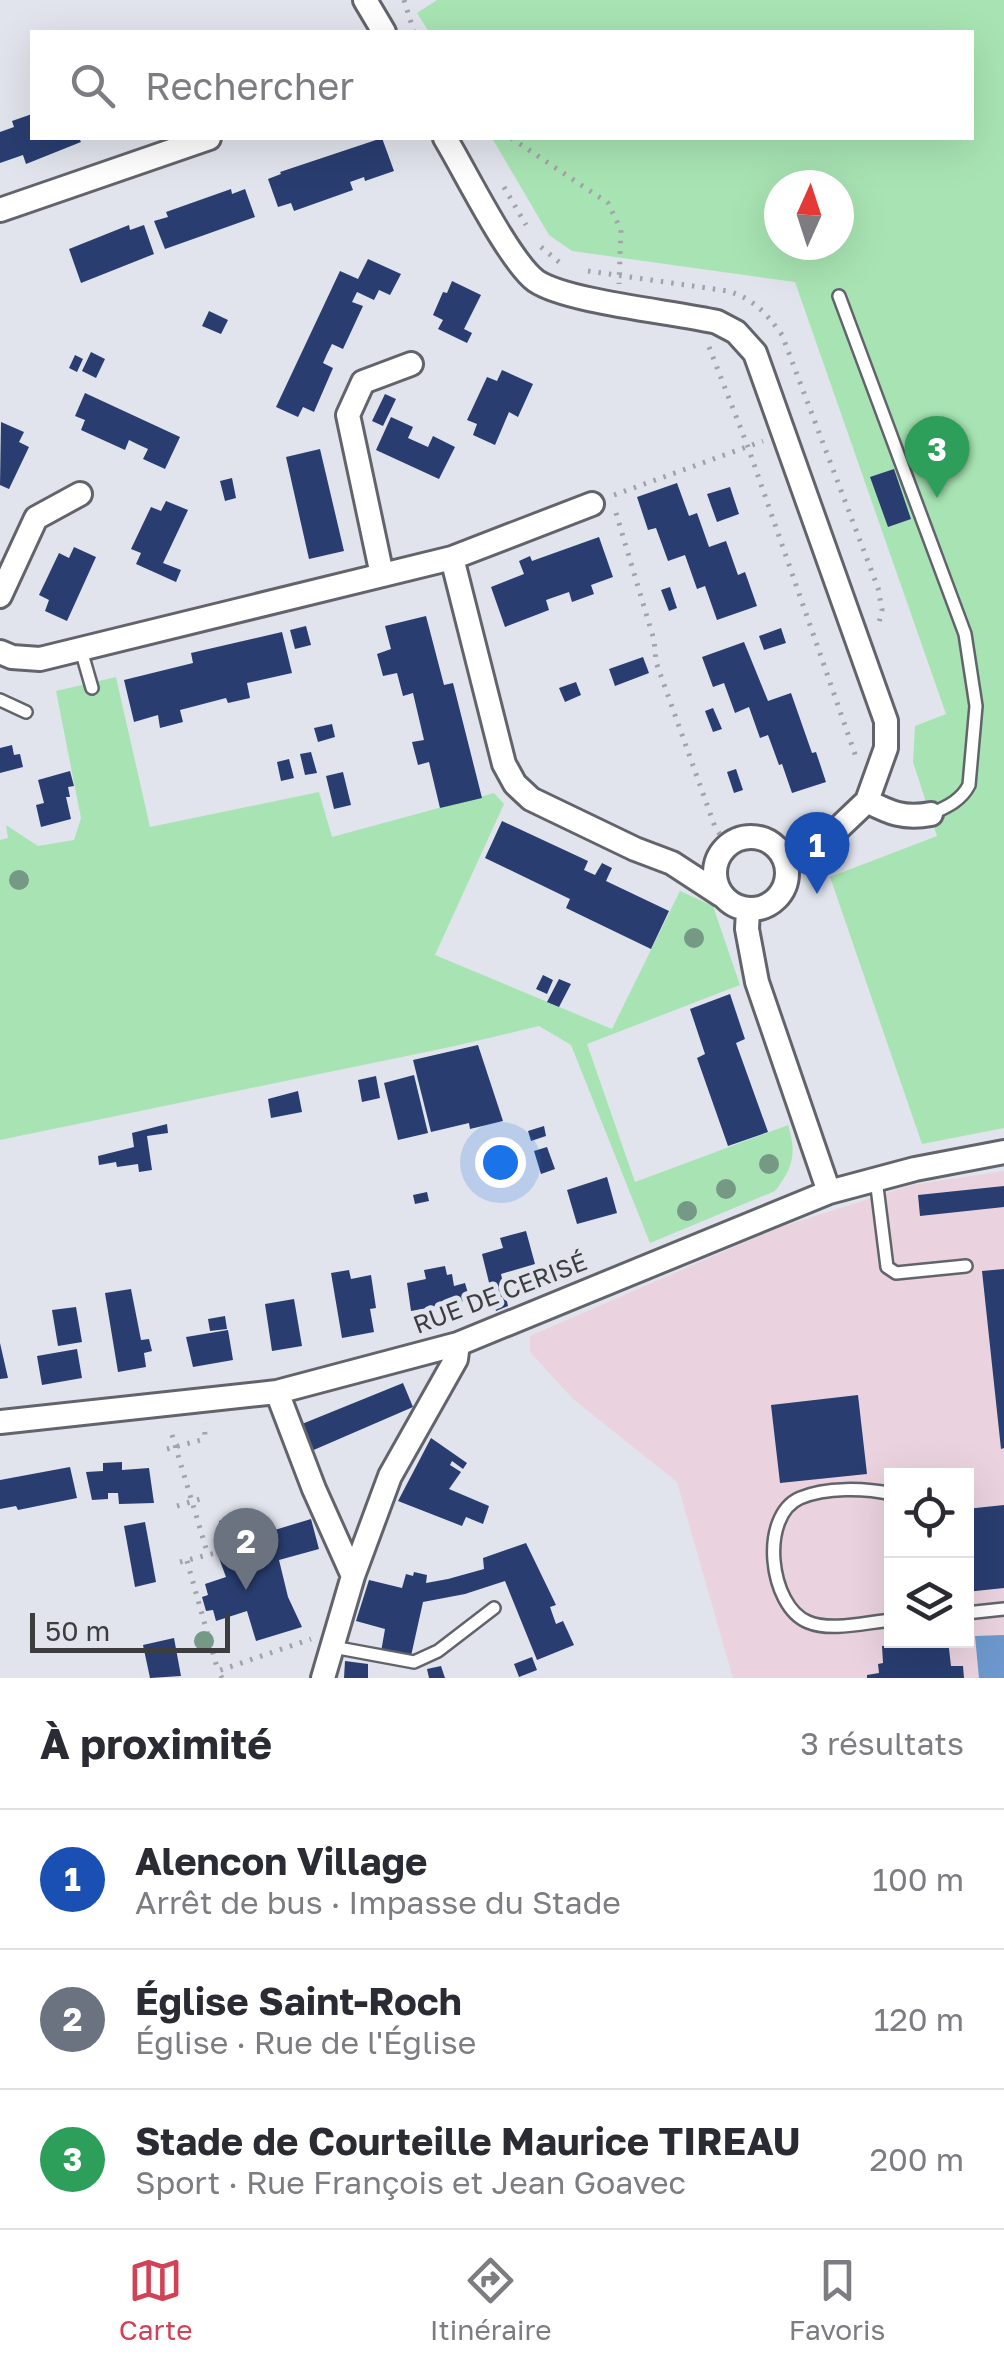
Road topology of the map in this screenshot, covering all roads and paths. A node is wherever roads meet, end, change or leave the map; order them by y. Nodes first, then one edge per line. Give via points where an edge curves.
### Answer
1 (365, 0) edge
2 (404, 0) edge
3 (383, 30) edge
4 (413, 30) edge
5 (202, 140) edge
6 (447, 140) edge
7 (514, 140) edge
8 (502, 185) dead end
9 (0, 210) edge
10 (530, 232) dead end
11 (536, 240) dead end
12 (566, 266) dead end
13 (578, 270) dead end
14 (620, 276) junction
15 (840, 296) dead end
16 (617, 302) junction
17 (702, 336) dead end
18 (411, 364) dead end
19 (815, 423) junction
20 (784, 434) junction
21 (748, 447) junction
22 (80, 494) dead end
23 (592, 504) dead end
24 (452, 558) junction
25 (382, 575) junction
26 (0, 596) edge
27 (878, 631) dead end
28 (82, 650) junction
29 (0, 652) edge
30 (92, 688) dead end
31 (0, 700) edge
32 (26, 712) dead end
33 (878, 774) junction
34 (867, 800) junction
35 (930, 814) joint
36 (723, 850) junction
37 (784, 859) junction
38 (672, 863) junction
39 (720, 894) junction
40 (748, 910) junction
41 (1004, 1152) edge
42 (876, 1179) junction
43 (830, 1192) junction
44 (966, 1266) dead end
45 (458, 1344) junction
46 (277, 1392) junction
47 (202, 1402) junction
48 (0, 1422) edge
49 (172, 1435) dead end
50 (176, 1447) junction
51 (167, 1450) dead end
52 (884, 1494) edge
53 (207, 1497) dead end
54 (192, 1501) junction
55 (177, 1506) dead end
56 (222, 1552) dead end
57 (208, 1555) junction
58 (353, 1576) junction
59 (494, 1608) dead end
60 (1004, 1609) edge
61 (974, 1612) edge
62 (884, 1621) edge
63 (336, 1638) junction
64 (218, 1671) junction
65 (222, 1678) edge
66 (323, 1678) edge

1 - 3 street
2 - 4 path
5 - 9 street
6 - 16 street via 514,256 536,280 566,294
7 - 14 path via 608,204 622,230
8 - 10 path
11 - 12 path
13 - 14 path
14 - 16 path
14 - 19 path via 746,296 782,335
15 - 35 lane via 964,634 976,706 969,784 965,794
16 - 20 street via 717,322 736,332 754,353
17 - 21 path
18 - 25 street via 363,382 348,415
19 - 20 path
19 - 27 path via 878,588
20 - 21 path
20 - 33 street via 886,721
21 - 33 path via 861,771
21 - 36 path via 611,496 661,679
22 - 26 street via 36,518
23 - 24 street
24 - 25 street
24 - 38 street via 504,764 515,784 531,799
25 - 28 street
28 - 29 street via 40,660
28 - 30 lane
31 - 32 lane
33 - 34 street
34 - 35 street via 909,818
34 - 37 street via 825,842
36 - 37 street via 753,836
36 - 38 street
36 - 39 street via 714,868
37 - 40 street via 785,886 777,899
38 - 39 street
39 - 40 street
40 - 43 street via 758,982
41 - 42 street, RUE DE CERISÉ
42 - 43 street, RUE DE CERISÉ
42 - 44 lane via 887,1267 896,1273
43 - 45 street, RUE DE CERISÉ
45 - 46 street, RUE DE CERISÉ
45 - 58 street via 456,1359 390,1476
46 - 47 street, RUE DE CERISÉ
46 - 58 street
47 - 48 street, RUE DE CERISÉ
47 - 50 path via 205,1434
49 - 50 path
50 - 51 path
50 - 54 path
52 - 62 lane via 836,1491 798,1499 782,1515 774,1542 777,1583 794,1615 833,1626
53 - 54 path
54 - 55 path
54 - 57 path
56 - 57 path
57 - 64 path via 183,1561
58 - 63 street
59 - 63 lane via 414,1662
60 - 61 lane
63 - 64 path
63 - 66 street
64 - 65 path

